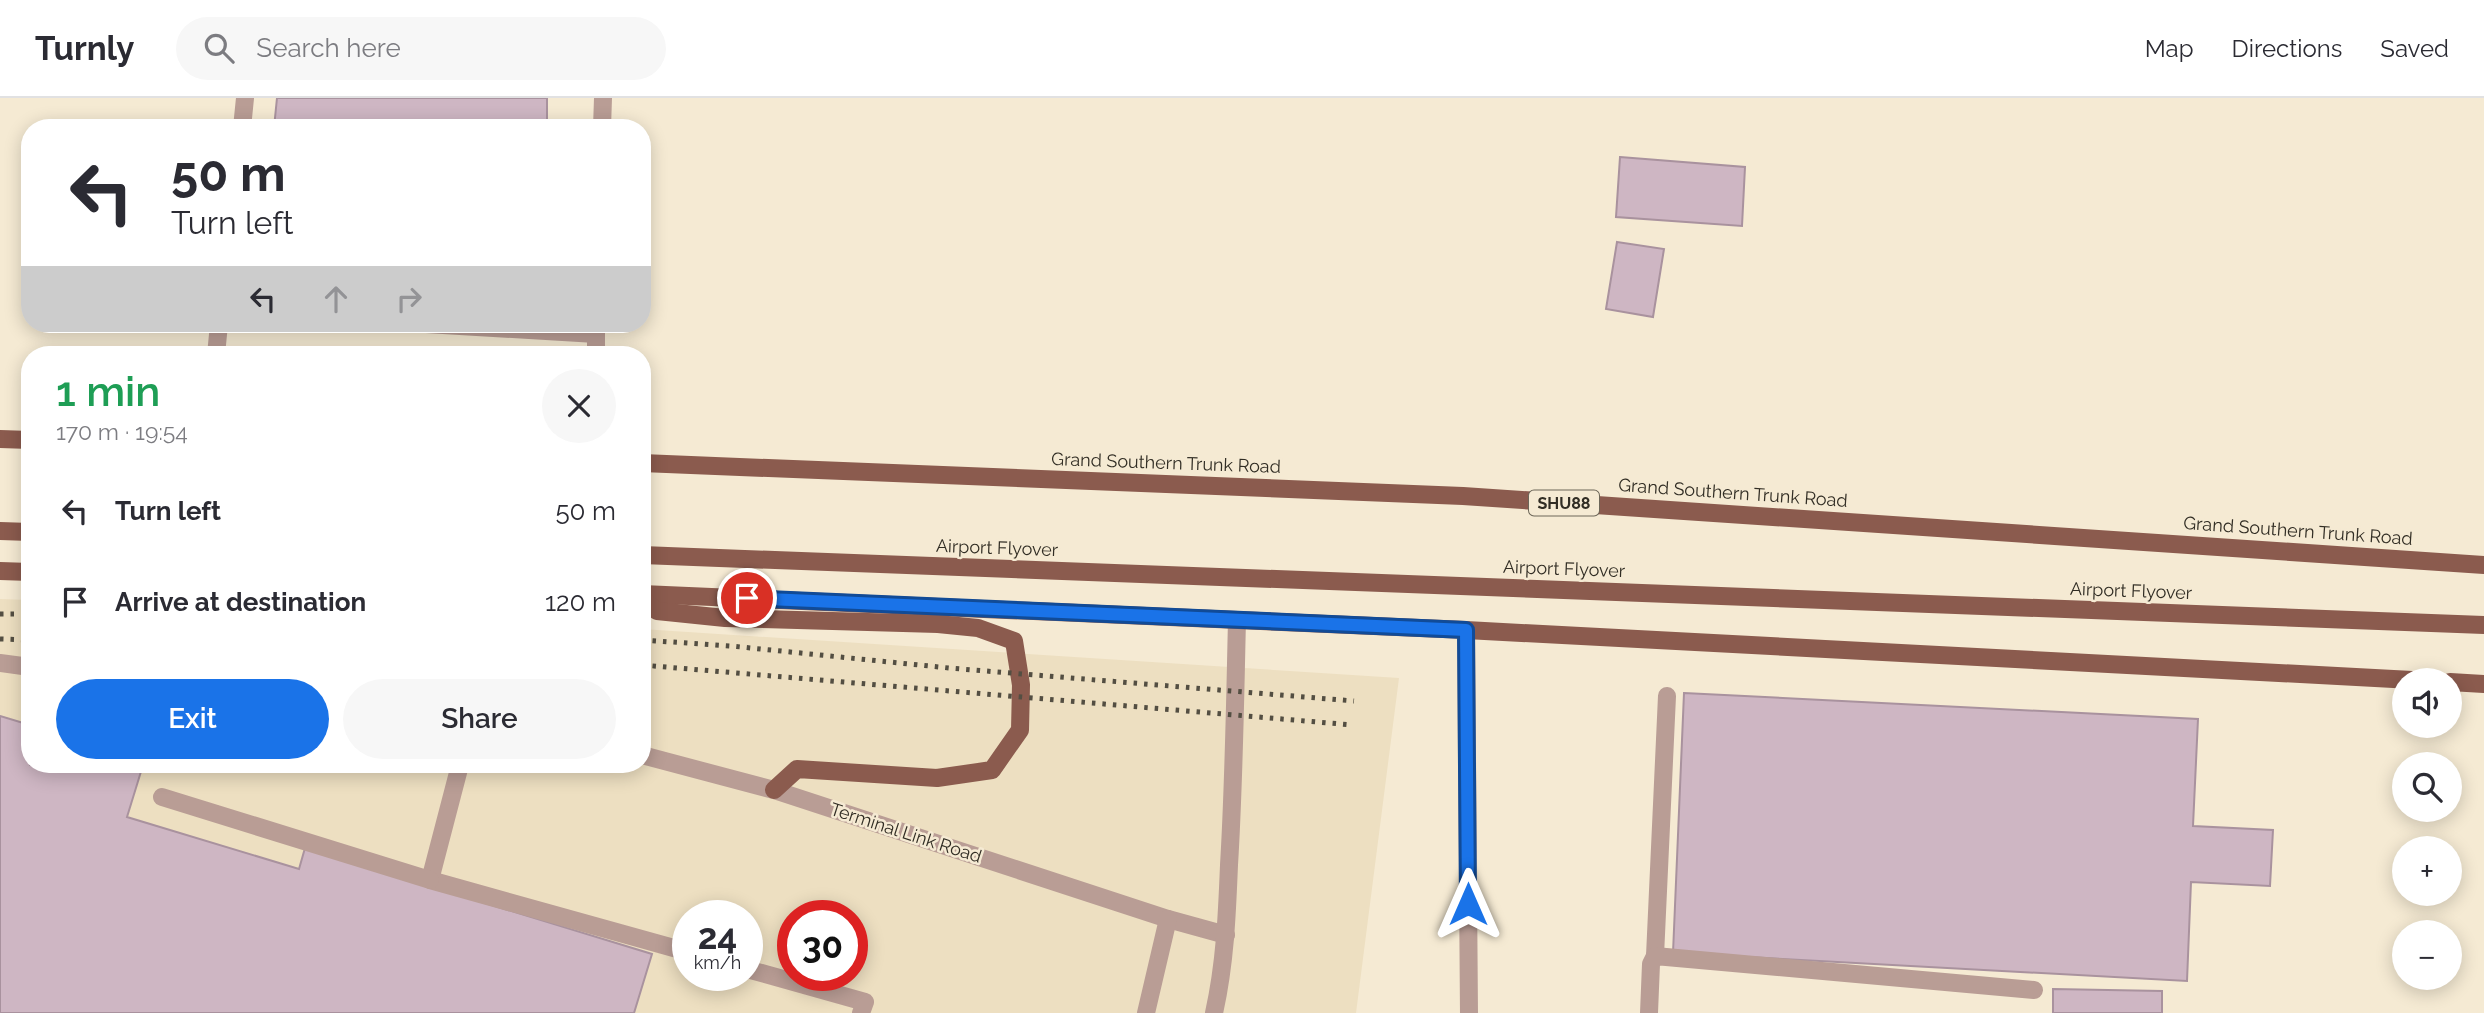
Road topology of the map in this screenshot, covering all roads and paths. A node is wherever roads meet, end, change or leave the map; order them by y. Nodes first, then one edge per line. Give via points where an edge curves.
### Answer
1 (245, 98) edge
2 (603, 98) edge
3 (243, 119) edge
4 (602, 119) edge
5 (0, 439) edge
6 (21, 440) edge
7 (651, 464) edge
8 (0, 531) edge
9 (21, 532) edge
10 (651, 555) edge
11 (2484, 565) edge
12 (0, 571) edge
13 (21, 572) edge
14 (651, 596) edge
15 (651, 605) edge
16 (1237, 620) junction
17 (2484, 625) edge
18 (1466, 630) junction
19 (0, 663) edge
20 (21, 666) edge
21 (2392, 679) edge
22 (2462, 683) edge
23 (2484, 684) edge
24 (1667, 696) dead end
25 (651, 757) edge
26 (458, 773) edge
27 (774, 790) junction
28 (162, 797) dead end
29 (430, 880) junction
30 (1168, 919) junction
31 (1226, 935) junction
32 (672, 948) edge
33 (1655, 956) junction
34 (763, 973) edge
35 (2034, 990) dead end
36 (861, 1013) edge
37 (1146, 1013) edge
38 (1214, 1013) edge
39 (1469, 1013) edge
40 (1649, 1013) edge

1 - 3 street
2 - 4 street
5 - 6 main road
7 - 11 main road, Grand Southern Trunk Road / SHU88 via 1463,496
8 - 9 main road
10 - 17 main road, Airport Flyover
12 - 13 main road
14 - 16 main road
15 - 27 main road via 657,611 725,618 978,628 1014,642 1021,685 1020,730 992,770 937,778 797,769
16 - 18 main road
16 - 31 street
18 - 21 main road
18 - 39 street
19 - 20 street
22 - 23 main road
24 - 33 street
25 - 27 street, Terminal Link Road
26 - 29 street
27 - 30 street, Terminal Link Road
28 - 29 street
29 - 32 street
30 - 31 street, Terminal Link Road
30 - 37 street
31 - 38 street
33 - 35 street
33 - 40 street
34 - 36 street via 865,1002

